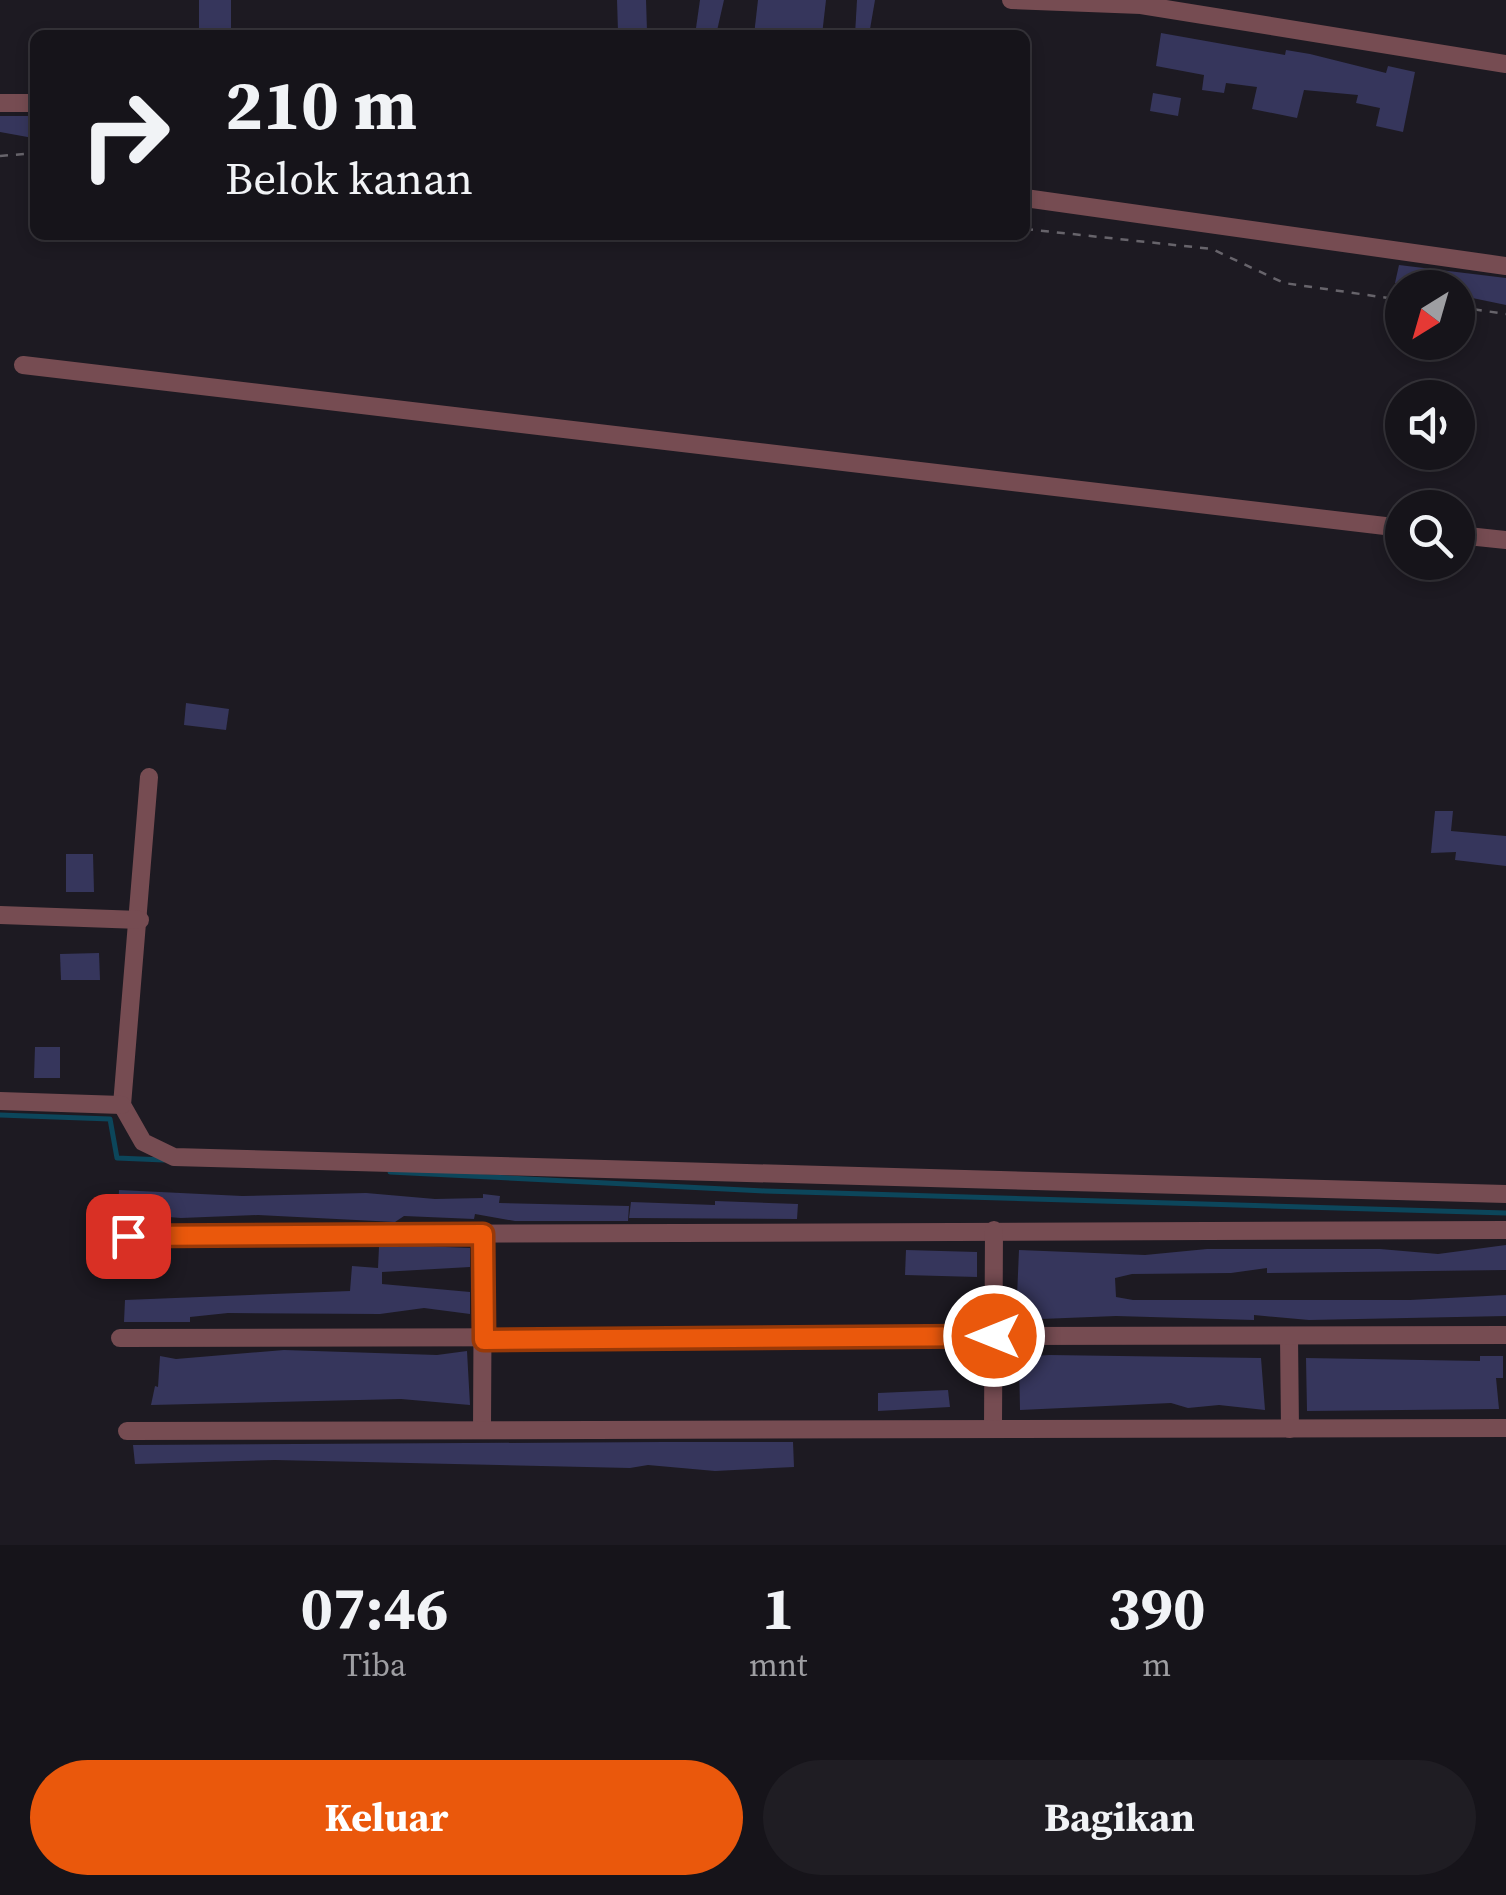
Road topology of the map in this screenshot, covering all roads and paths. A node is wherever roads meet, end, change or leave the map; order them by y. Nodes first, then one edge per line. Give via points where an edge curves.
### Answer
1 (1011, 0) edge
2 (1506, 64) edge
3 (0, 103) edge
4 (30, 103) edge
5 (30, 153) edge
6 (0, 156) edge
7 (1030, 199) edge
8 (1030, 230) edge
9 (1506, 266) edge
10 (1385, 298) edge
11 (1475, 309) edge
12 (1506, 314) edge
13 (23, 365) dead end
14 (1385, 526) edge
15 (1475, 537) edge
16 (1506, 540) edge
17 (149, 777) dead end
18 (0, 915) edge
19 (140, 920) junction
20 (0, 1101) edge
21 (122, 1106) junction
22 (1506, 1194) edge
23 (994, 1230) junction
24 (1506, 1230) edge
25 (483, 1234) junction
26 (128, 1236) dead end
27 (994, 1336) junction
28 (1289, 1336) junction
29 (1506, 1336) edge
30 (120, 1338) dead end
31 (484, 1340) junction
32 (993, 1428) junction
33 (1506, 1428) edge
34 (1290, 1429) junction
35 (482, 1430) junction
36 (127, 1431) dead end

1 - 2 street via 1140,6
3 - 4 street
5 - 6 path
7 - 9 street
8 - 10 path via 1212,250 1284,283
11 - 12 path
13 - 14 street
15 - 16 street
17 - 19 street
18 - 19 street
19 - 21 street
20 - 21 street
21 - 22 street via 142,1142 174,1156
23 - 24 street
23 - 25 street
23 - 27 street
25 - 26 street
25 - 31 street
27 - 28 street
27 - 31 street
27 - 32 street
28 - 29 street
28 - 34 street
30 - 31 street
31 - 35 street
32 - 34 street
32 - 35 street
33 - 34 street
35 - 36 street

